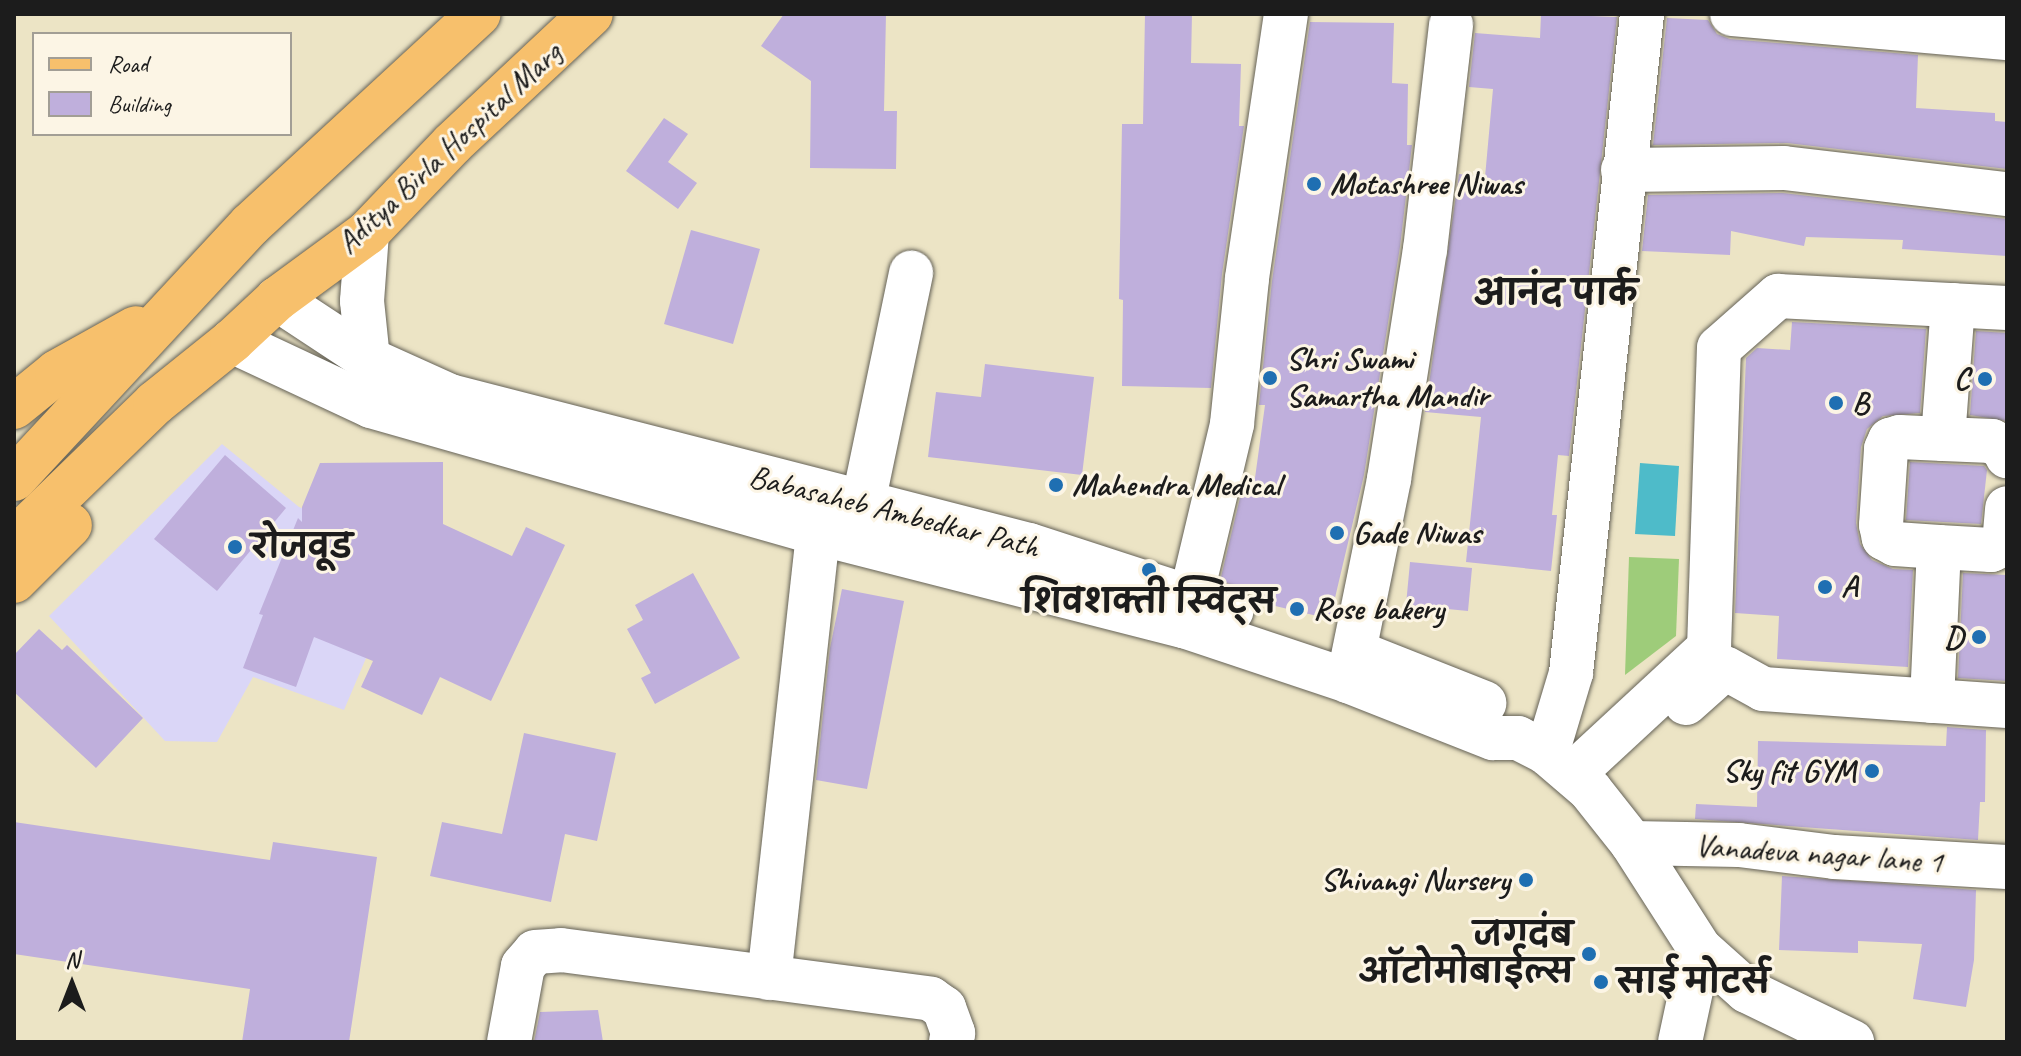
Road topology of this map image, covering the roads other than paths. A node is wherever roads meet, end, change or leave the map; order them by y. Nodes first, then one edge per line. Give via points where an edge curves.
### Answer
1 (479, 14) edge
2 (591, 14) edge
3 (1286, 14) edge
4 (1642, 14) edge
5 (1732, 14) edge
6 (1451, 24) dead end
7 (2007, 38) edge
8 (1623, 170) junction
9 (2007, 194) edge
10 (367, 233) junction
11 (911, 273) dead end
12 (277, 299) junction
13 (1953, 305) junction
14 (171, 308) junction
15 (2007, 308) edge
16 (232, 341) junction
17 (368, 359) junction
18 (14, 407) edge
19 (1943, 439) junction
20 (100, 453) junction
21 (2007, 456) edge
22 (14, 479) edge
23 (2007, 508) edge
24 (844, 526) junction
25 (14, 540) edge
26 (1939, 547) junction
27 (14, 581) edge
28 (1187, 612) junction
29 (1351, 667) junction
30 (1932, 701) junction
31 (2007, 706) edge
32 (1557, 764) junction
33 (1632, 843) junction
34 (2007, 867) edge
35 (1700, 949) junction
36 (769, 978) junction
37 (509, 1042) edge
38 (951, 1042) edge
39 (1680, 1042) edge
40 (1852, 1042) edge

1 - 14 main road via 250,225
2 - 10 main road, Aditya Birla Hospital Marg via 452,144
3 - 28 street via 1247,278 1232,424
4 - 8 street
5 - 7 street
6 - 29 street via 1420,280 1389,479
8 - 9 street via 1784,168
8 - 32 street
10 - 12 main road, Aditya Birla Hospital Marg
10 - 17 street via 362,301
11 - 24 street
12 - 16 main road, Aditya Birla Hospital Marg
12 - 17 street, Babasaheb Ambedkar Path
13 - 15 street
13 - 19 street
13 - 32 street via 1778,296 1719,348 1709,648
14 - 18 main road via 57,372
14 - 22 main road
16 - 20 main road, Aditya Birla Hospital Marg
16 - 24 street, Babasaheb Ambedkar Path via 371,406
17 - 24 street, Babasaheb Ambedkar Path via 450,396
19 - 21 street via 1992,441
19 - 26 street via 1890,440 1881,525 1884,538 1895,544
20 - 25 main road, Aditya Birla Hospital Marg
20 - 27 main road via 75,520
23 - 26 street via 2004,544 1991,550
24 - 28 street, Babasaheb Ambedkar Path via 1029,545
24 - 36 street
26 - 30 street
28 - 29 street, Babasaheb Ambedkar Path
29 - 32 street, Babasaheb Ambedkar Path via 1512,716
30 - 31 street
30 - 32 street via 1763,689 1725,668
32 - 33 street, Babasaheb Ambedkar Path
33 - 34 street, Vanadeva nagar lane 1 via 1739,845 1834,857
33 - 35 street, Babasaheb Ambedkar Path
35 - 39 street
35 - 40 street, Babasaheb Ambedkar Path via 1747,991
36 - 37 street via 561,950 535,952 523,966
36 - 38 street via 931,999 944,1008

